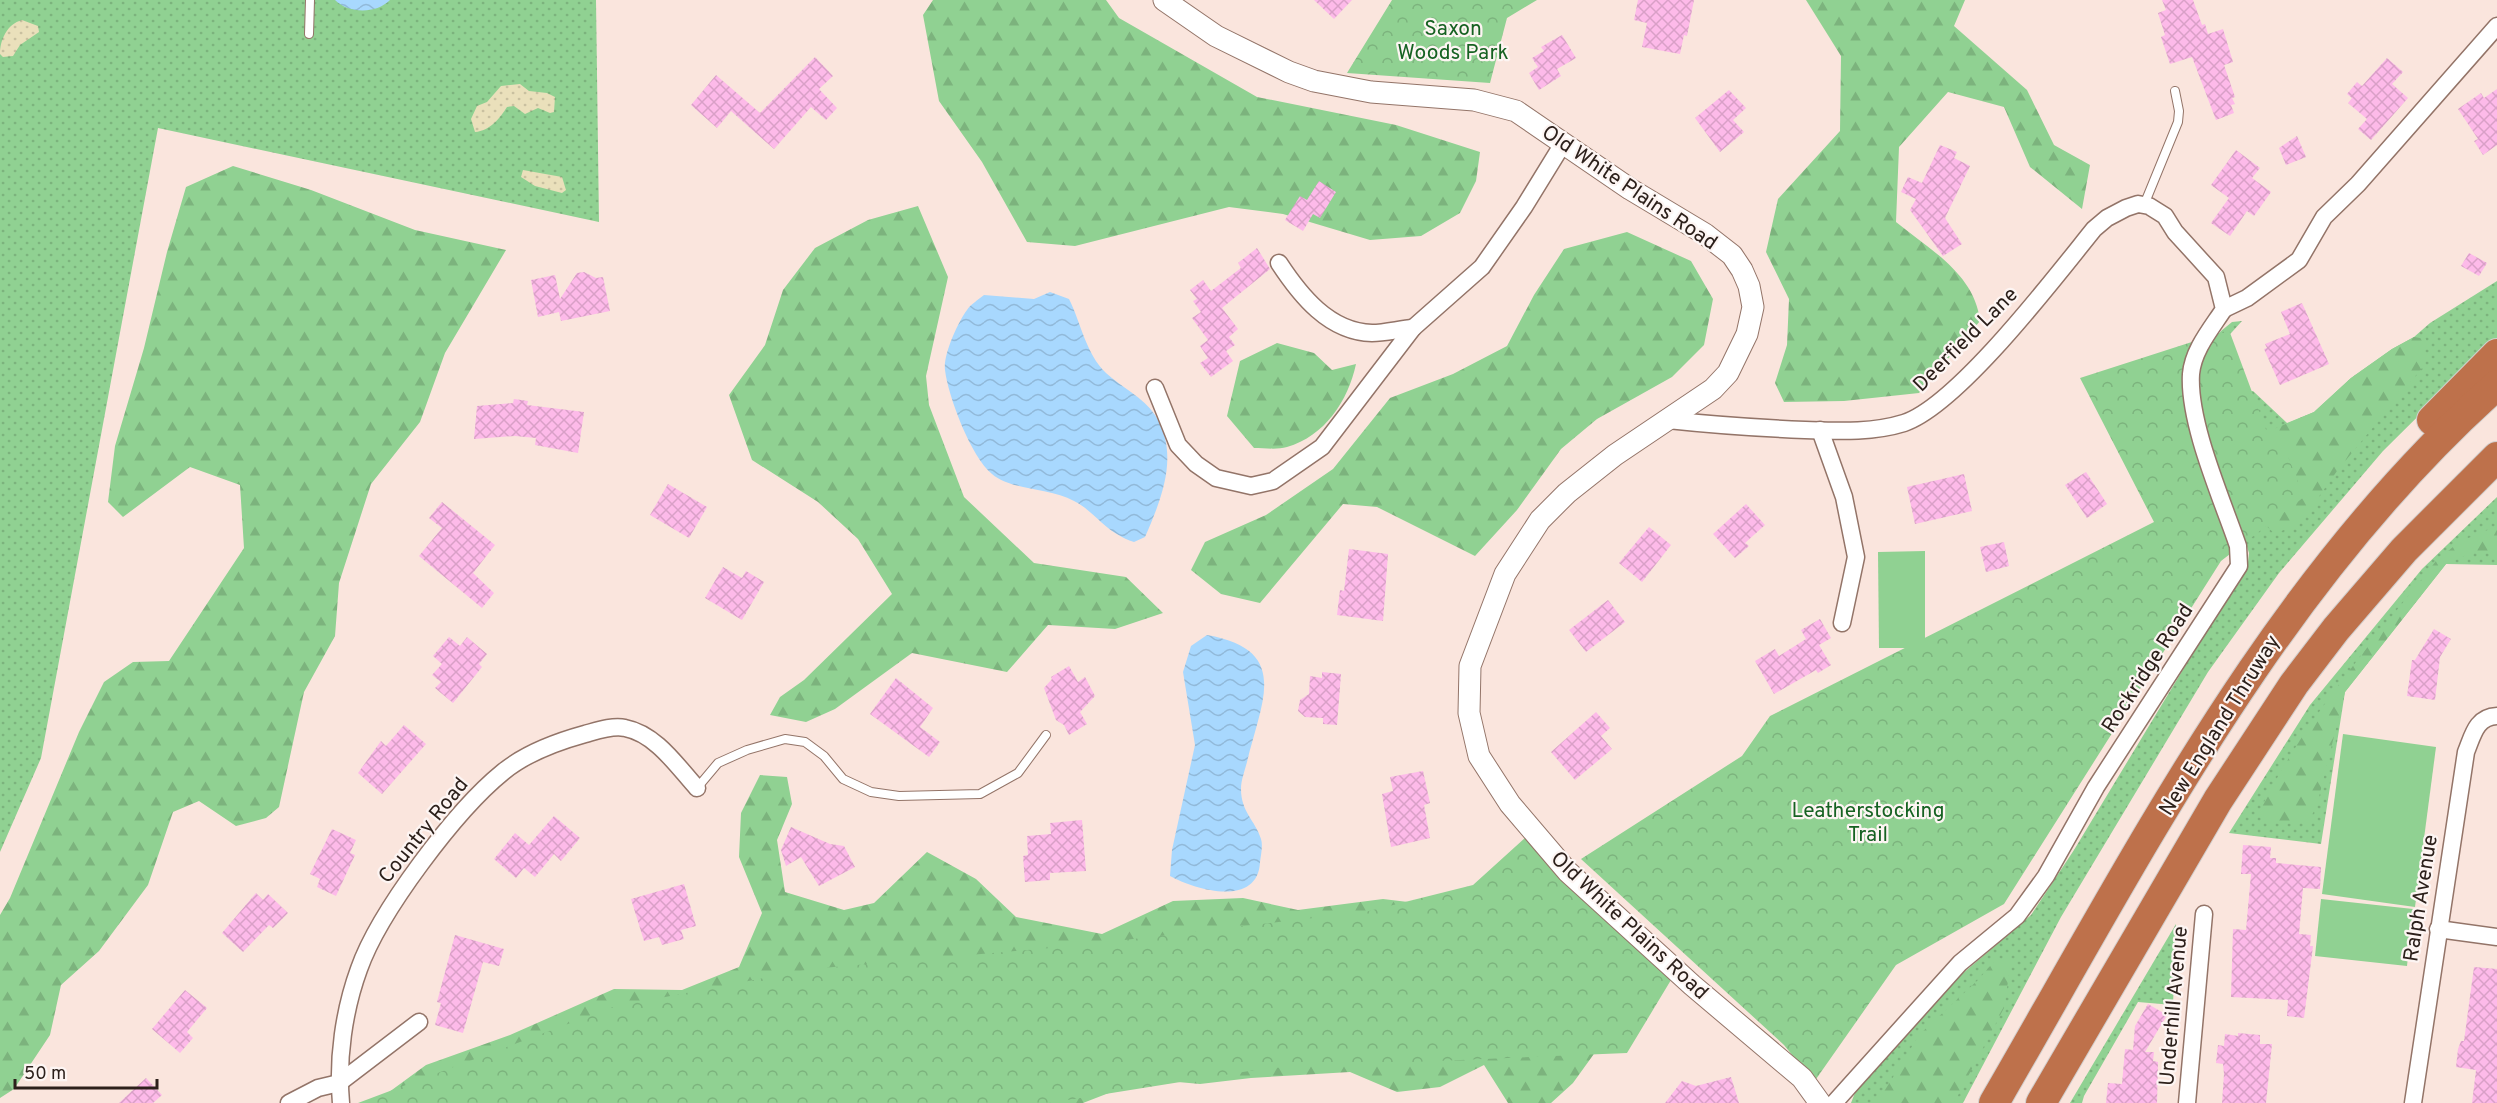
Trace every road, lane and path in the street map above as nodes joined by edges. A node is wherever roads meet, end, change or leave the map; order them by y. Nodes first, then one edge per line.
1 (310, 0) edge
2 (1164, 0) edge
3 (2497, 26) edge
4 (309, 34) dead end
5 (2175, 91) dead end
6 (1564, 142) junction
7 (2146, 205) junction
8 (1279, 263) dead end
9 (2224, 309) junction
10 (1413, 328) junction
11 (2497, 354) edge
12 (2497, 385) edge
13 (1155, 388) dead end
14 (1668, 420) junction
15 (1820, 430) junction
16 (2497, 457) edge
17 (2342, 547) junction
18 (1842, 623) dead end
19 (2497, 717) edge
20 (1046, 735) dead end
21 (698, 788) joint
22 (2204, 914) dead end
23 (2438, 929) junction
24 (2497, 937) edge
25 (419, 1022) dead end
26 (339, 1083) junction
27 (289, 1103) edge
28 (341, 1103) edge
29 (1820, 1103) edge
30 (1834, 1103) edge
31 (1994, 1103) edge
32 (2041, 1103) edge
33 (2187, 1103) edge
34 (2413, 1103) edge

1 - 4 lane
2 - 6 street, Old White Plains Road
3 - 9 street
5 - 7 lane
6 - 10 street
6 - 14 street, Old White Plains Road
7 - 9 street
7 - 15 street, Deerfield Lane
8 - 10 street
9 - 30 street, Rockridge Road
10 - 13 street
11 - 17 highway
12 - 17 highway, New England Thruway
14 - 15 street, Deerfield Lane
14 - 29 street, Old White Plains Road
15 - 18 street
16 - 32 highway, New England Thruway
17 - 31 highway, New England Thruway
19 - 23 street, Ralph Avenue
20 - 21 lane
21 - 26 street, Country Road
22 - 33 street, Underhill Avenue
23 - 24 street
23 - 34 street, Ralph Avenue
25 - 26 street
26 - 27 street
26 - 28 street, Country Road

